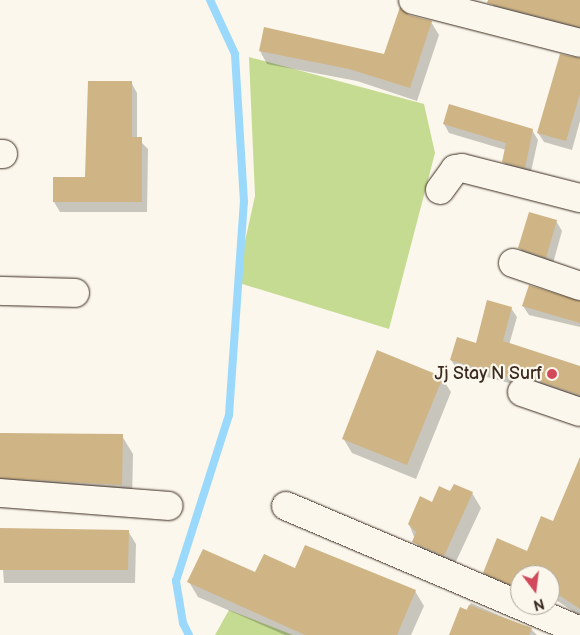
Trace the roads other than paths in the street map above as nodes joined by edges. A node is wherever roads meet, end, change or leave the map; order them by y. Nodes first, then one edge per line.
1 (413, 0) edge
2 (580, 43) edge
3 (440, 190) dead end
4 (580, 198) edge
5 (513, 263) dead end
6 (580, 286) edge
7 (0, 291) edge
8 (75, 293) dead end
9 (522, 392) dead end
10 (580, 412) edge
11 (0, 493) edge
12 (168, 506) dead end
13 (286, 506) dead end
14 (580, 631) edge

1 - 2 street
3 - 4 street
5 - 6 street
7 - 8 street
9 - 10 street
11 - 12 street
13 - 14 street

